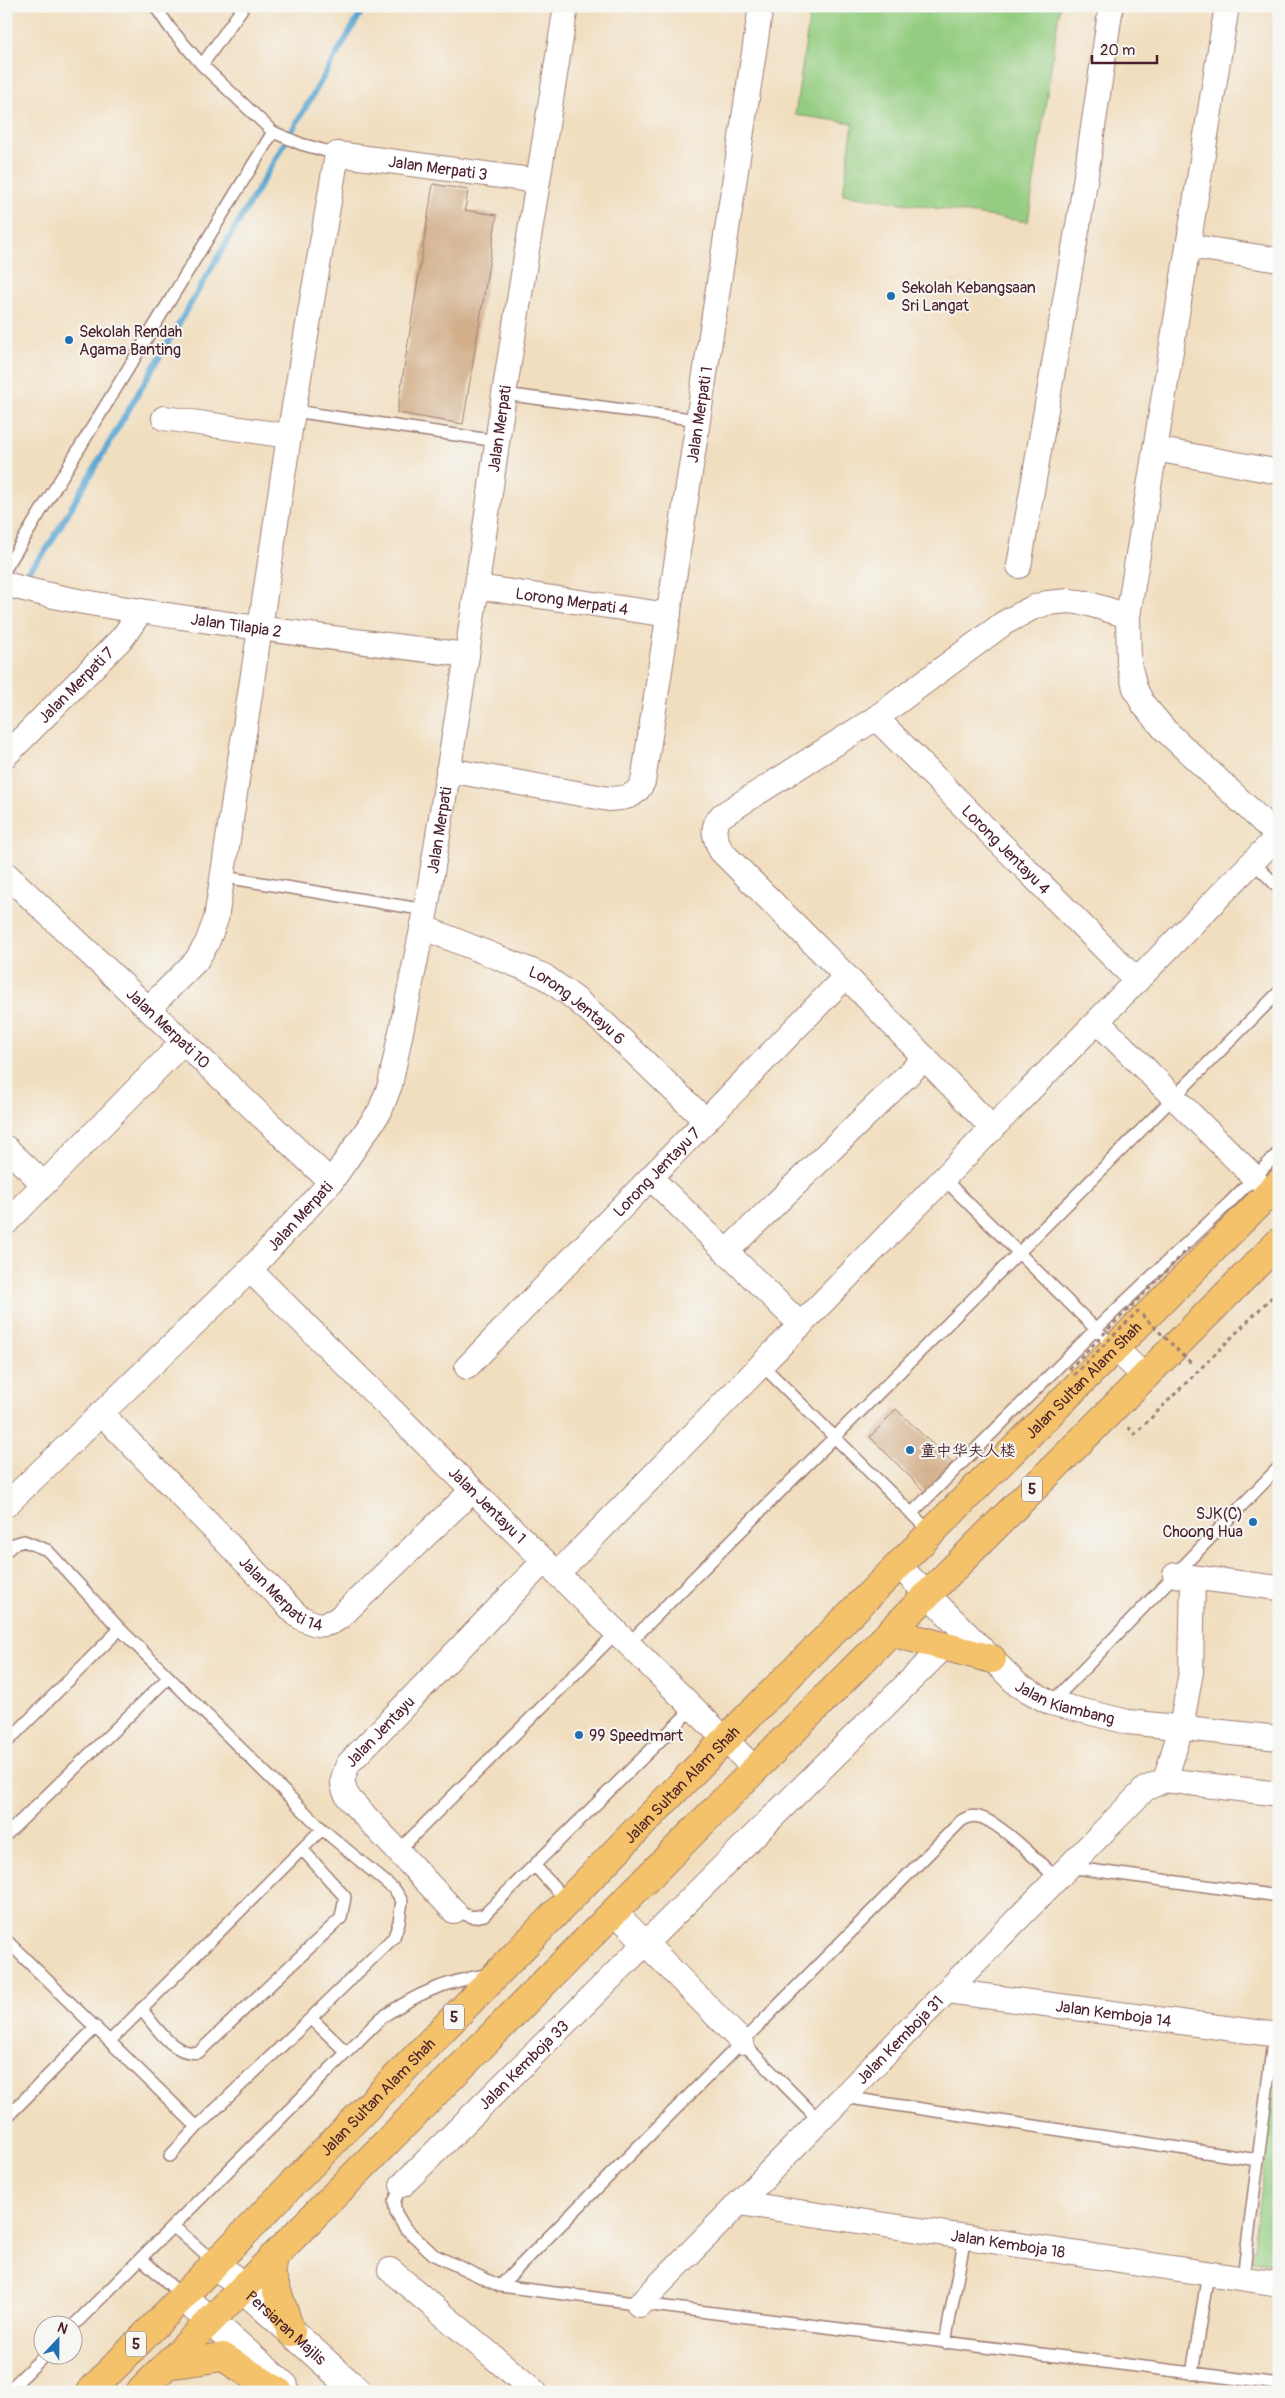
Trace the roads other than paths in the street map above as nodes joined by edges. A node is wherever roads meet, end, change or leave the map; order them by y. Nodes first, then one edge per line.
1 (155, 6) edge
2 (244, 6) edge
3 (566, 6) edge
4 (761, 6) edge
5 (1111, 6) edge
6 (1228, 6) edge
7 (202, 66) junction
8 (273, 132) junction
9 (337, 154) junction
10 (538, 181) junction
11 (1188, 246) junction
12 (1279, 260) edge
13 (504, 394) junction
14 (294, 411) junction
15 (164, 418) dead end
16 (698, 420) junction
17 (289, 436) junction
18 (497, 441) junction
19 (1155, 449) junction
20 (1279, 472) edge
21 (1019, 566) dead end
22 (6, 568) edge
23 (6, 584) edge
24 (477, 587) junction
25 (141, 611) junction
26 (669, 614) junction
27 (1128, 616) junction
28 (260, 629) junction
29 (466, 655) junction
30 (876, 718) junction
31 (6, 755) edge
32 (448, 770) junction
33 (1278, 836) edge
34 (1253, 862) junction
35 (6, 874) edge
36 (224, 877) junction
37 (1279, 888) edge
38 (424, 919) junction
39 (846, 976) junction
40 (1137, 981) junction
41 (1279, 992) edge
42 (148, 1009) junction
43 (1098, 1022) junction
44 (183, 1042) junction
45 (925, 1058) junction
46 (1174, 1097) junction
47 (706, 1121) junction
48 (993, 1129) junction
49 (6, 1148) edge
50 (1279, 1152) edge
51 (651, 1178) junction
52 (944, 1178) junction
53 (1266, 1180) edge
54 (331, 1182) junction
55 (44, 1184) junction
56 (6, 1223) edge
57 (1279, 1242) edge
58 (726, 1252) junction
59 (1019, 1252) junction
60 (250, 1270) junction
61 (801, 1326) junction
62 (1096, 1329) junction
63 (1116, 1349) junction
64 (762, 1365) junction
65 (468, 1367) dead end
66 (1144, 1376) junction
67 (100, 1413) junction
68 (835, 1437) junction
69 (1279, 1467) edge
70 (472, 1490) junction
71 (6, 1505) edge
72 (912, 1514) junction
73 (932, 1533) junction
74 (6, 1551) edge
75 (899, 1566) junction
76 (551, 1568) junction
77 (1184, 1576) junction
78 (1279, 1588) edge
79 (927, 1595) junction
80 (120, 1629) junction
81 (890, 1632) junction
82 (622, 1638) junction
83 (945, 1646) junction
84 (992, 1659) junction
85 (169, 1677) junction
86 (1051, 1703) junction
87 (693, 1708) junction
88 (1181, 1728) junction
89 (1279, 1738) edge
90 (725, 1740) junction
91 (6, 1743) edge
92 (754, 1769) junction
93 (1165, 1780) junction
94 (1279, 1794) edge
95 (322, 1829) junction
96 (6, 1835) edge
97 (302, 1848) junction
98 (398, 1852) junction
99 (535, 1866) junction
100 (1063, 1873) junction
101 (1279, 1896) edge
102 (567, 1901) junction
103 (454, 1911) joint
104 (614, 1911) junction
105 (6, 1940) edge
106 (645, 1943) junction
107 (498, 1973) junction
108 (947, 1991) junction
109 (141, 2009) junction
110 (311, 2018) junction
111 (96, 2027) junction
112 (1276, 2034) edge
113 (110, 2041) junction
114 (742, 2042) junction
115 (346, 2052) junction
116 (843, 2097) junction
117 (6, 2118) edge
118 (820, 2121) junction
119 (197, 2127) junction
120 (170, 2156) dead end
121 (1258, 2160) junction
122 (402, 2185) joint
123 (739, 2203) junction
124 (173, 2226) junction
125 (965, 2237) junction
126 (142, 2258) junction
127 (272, 2258) junction
128 (214, 2263) junction
129 (390, 2270) dead end
130 (1208, 2273) junction
131 (1244, 2278) junction
132 (1279, 2284) edge
133 (500, 2286) junction
134 (242, 2288) junction
135 (182, 2296) junction
136 (639, 2305) junction
137 (82, 2316) edge
138 (209, 2322) junction
139 (291, 2332) junction
140 (945, 2343) junction
141 (167, 2365) junction
142 (34, 2366) edge
143 (1192, 2374) junction
144 (1279, 2384) edge
145 (7, 2392) edge
146 (90, 2392) edge
147 (140, 2392) edge
148 (279, 2392) edge
149 (291, 2392) edge
150 (358, 2392) edge
151 (535, 2392) edge

1 - 7 lane
2 - 7 lane
3 - 10 street, Jalan Merpati
4 - 16 street, Jalan Merpati 1
5 - 21 street
6 - 11 street
7 - 8 lane
8 - 9 lane
8 - 22 lane
9 - 10 street, Jalan Merpati 3
9 - 14 street
10 - 13 street, Jalan Merpati
11 - 12 street
11 - 19 street
13 - 16 lane
13 - 18 street, Jalan Merpati
14 - 17 street
14 - 18 lane
15 - 17 street
16 - 26 street, Jalan Merpati 1
17 - 28 street
18 - 24 street, Jalan Merpati
19 - 20 street
19 - 27 street
23 - 25 street, Jalan Tilapia 2
24 - 26 street, Lorong Merpati 4
24 - 29 street, Jalan Merpati
25 - 28 street, Jalan Tilapia 2
25 - 31 street, Jalan Merpati 7
26 - 32 street, Jalan Merpati 1
27 - 30 street
27 - 33 street
28 - 29 street, Jalan Tilapia 2
28 - 36 street
29 - 32 street, Jalan Merpati
30 - 39 street
30 - 40 street, Lorong Jentayu 4
32 - 38 street, Jalan Merpati
33 - 34 street, Jalan Jentayu
34 - 37 lane
34 - 40 street, Jalan Jentayu
35 - 42 street, Jalan Merpati 10
36 - 38 lane
36 - 42 street
38 - 47 street, Lorong Jentayu 6
38 - 54 street, Jalan Merpati
39 - 45 street
39 - 47 street, Lorong Jentayu 7
40 - 43 street, Jalan Jentayu
41 - 46 lane
42 - 44 street, Jalan Merpati 10
43 - 46 street
43 - 48 street, Jalan Jentayu
44 - 54 street, Jalan Merpati 10
44 - 55 street
45 - 48 street
45 - 58 street
46 - 53 street
46 - 59 lane
47 - 51 street, Lorong Jentayu 7
48 - 52 street, Jalan Jentayu
49 - 55 street
50 - 53 lane
51 - 58 street
51 - 65 street, Lorong Jentayu 7
52 - 59 lane
52 - 61 street, Jalan Jentayu
53 - 62 lane
53 - 63 highway, Jalan Sultan Alam Shah / 5
54 - 60 street, Jalan Merpati
55 - 56 street
57 - 66 highway, 5
58 - 61 street
59 - 62 lane
59 - 68 lane
60 - 67 street, Jalan Merpati
60 - 70 street, Jalan Jentayu 1
61 - 64 street, Jalan Jentayu
62 - 63 lane
62 - 72 lane
63 - 66 street
63 - 73 highway, Jalan Sultan Alam Shah / 5
64 - 68 lane
64 - 76 street, Jalan Jentayu
66 - 79 highway, 5
67 - 70 street, Jalan Merpati 14
67 - 71 street, Jalan Merpati
68 - 72 lane
68 - 82 lane
69 - 77 lane
70 - 76 street, Jalan Jentayu 1
72 - 73 lane
73 - 75 highway, Jalan Sultan Alam Shah / 5
74 - 80 lane
75 - 79 street, Jalan Kiambang
75 - 90 highway, Jalan Sultan Alam Shah / 5
76 - 82 street, Jalan Jentayu 1
76 - 98 street, Jalan Jentayu
77 - 78 street
77 - 86 lane
77 - 88 street
79 - 81 highway, 5
79 - 84 street, Jalan Kiambang
80 - 85 lane
80 - 91 lane
81 - 83 highway
81 - 92 highway, 5
82 - 87 street, Jalan Jentayu 1
82 - 98 lane
83 - 84 highway
83 - 106 street, Jalan Kemboja 33
84 - 86 street, Jalan Kiambang
85 - 95 lane
85 - 96 lane
86 - 88 street, Jalan Kiambang
87 - 90 street, Jalan Jentayu 1
87 - 99 lane
88 - 89 street, Jalan Kiambang
88 - 93 street
90 - 92 street, Jalan Jentayu 1
90 - 102 highway, Jalan Sultan Alam Shah / 5
92 - 104 highway, 5
93 - 94 street
93 - 100 street, Jalan Kemboja 31
95 - 97 lane
95 - 110 lane
97 - 109 lane
97 - 109 lane
98 - 103 street, Jalan Jentayu
99 - 102 lane
99 - 103 lane
100 - 101 lane
100 - 108 street, Jalan Kemboja 31
100 - 114 lane
102 - 107 highway, Jalan Sultan Alam Shah / 5
104 - 106 street
104 - 127 highway, 5
105 - 111 lane
106 - 114 street
106 - 122 street, Jalan Kemboja 33
107 - 115 lane
107 - 128 highway, Jalan Sultan Alam Shah / 5
108 - 112 street, Jalan Kemboja 14
108 - 116 street, Jalan Kemboja 31
109 - 113 lane
110 - 115 lane
110 - 119 lane
111 - 113 lane
111 - 117 lane
112 - 121 lane
113 - 119 lane
114 - 118 lane
114 - 133 lane
115 - 124 lane
116 - 118 street, Jalan Kemboja 31
116 - 121 lane
118 - 123 street, Jalan Kemboja 31
119 - 120 lane
121 - 131 lane
122 - 133 lane
123 - 125 street, Jalan Kemboja 18
123 - 136 street, Jalan Kemboja 31
124 - 126 lane
124 - 128 lane
125 - 130 street, Jalan Kemboja 18
125 - 140 lane
126 - 135 lane
126 - 137 lane
127 - 134 highway, 5
127 - 139 highway
128 - 134 street, Persiaran Majlis
128 - 135 highway, Jalan Sultan Alam Shah / 5
129 - 151 street
130 - 131 street, Jalan Kemboja 18
130 - 143 lane
131 - 132 street, Jalan Kemboja 18
133 - 136 lane
134 - 138 highway, 5
134 - 139 street, Persiaran Majlis
135 - 138 street
135 - 146 highway, Jalan Sultan Alam Shah / 5
136 - 140 lane
138 - 141 highway, 5
138 - 149 street
139 - 150 street, Persiaran Majlis
140 - 143 lane
141 - 147 highway, 5
141 - 148 highway
142 - 145 lane
143 - 144 lane

